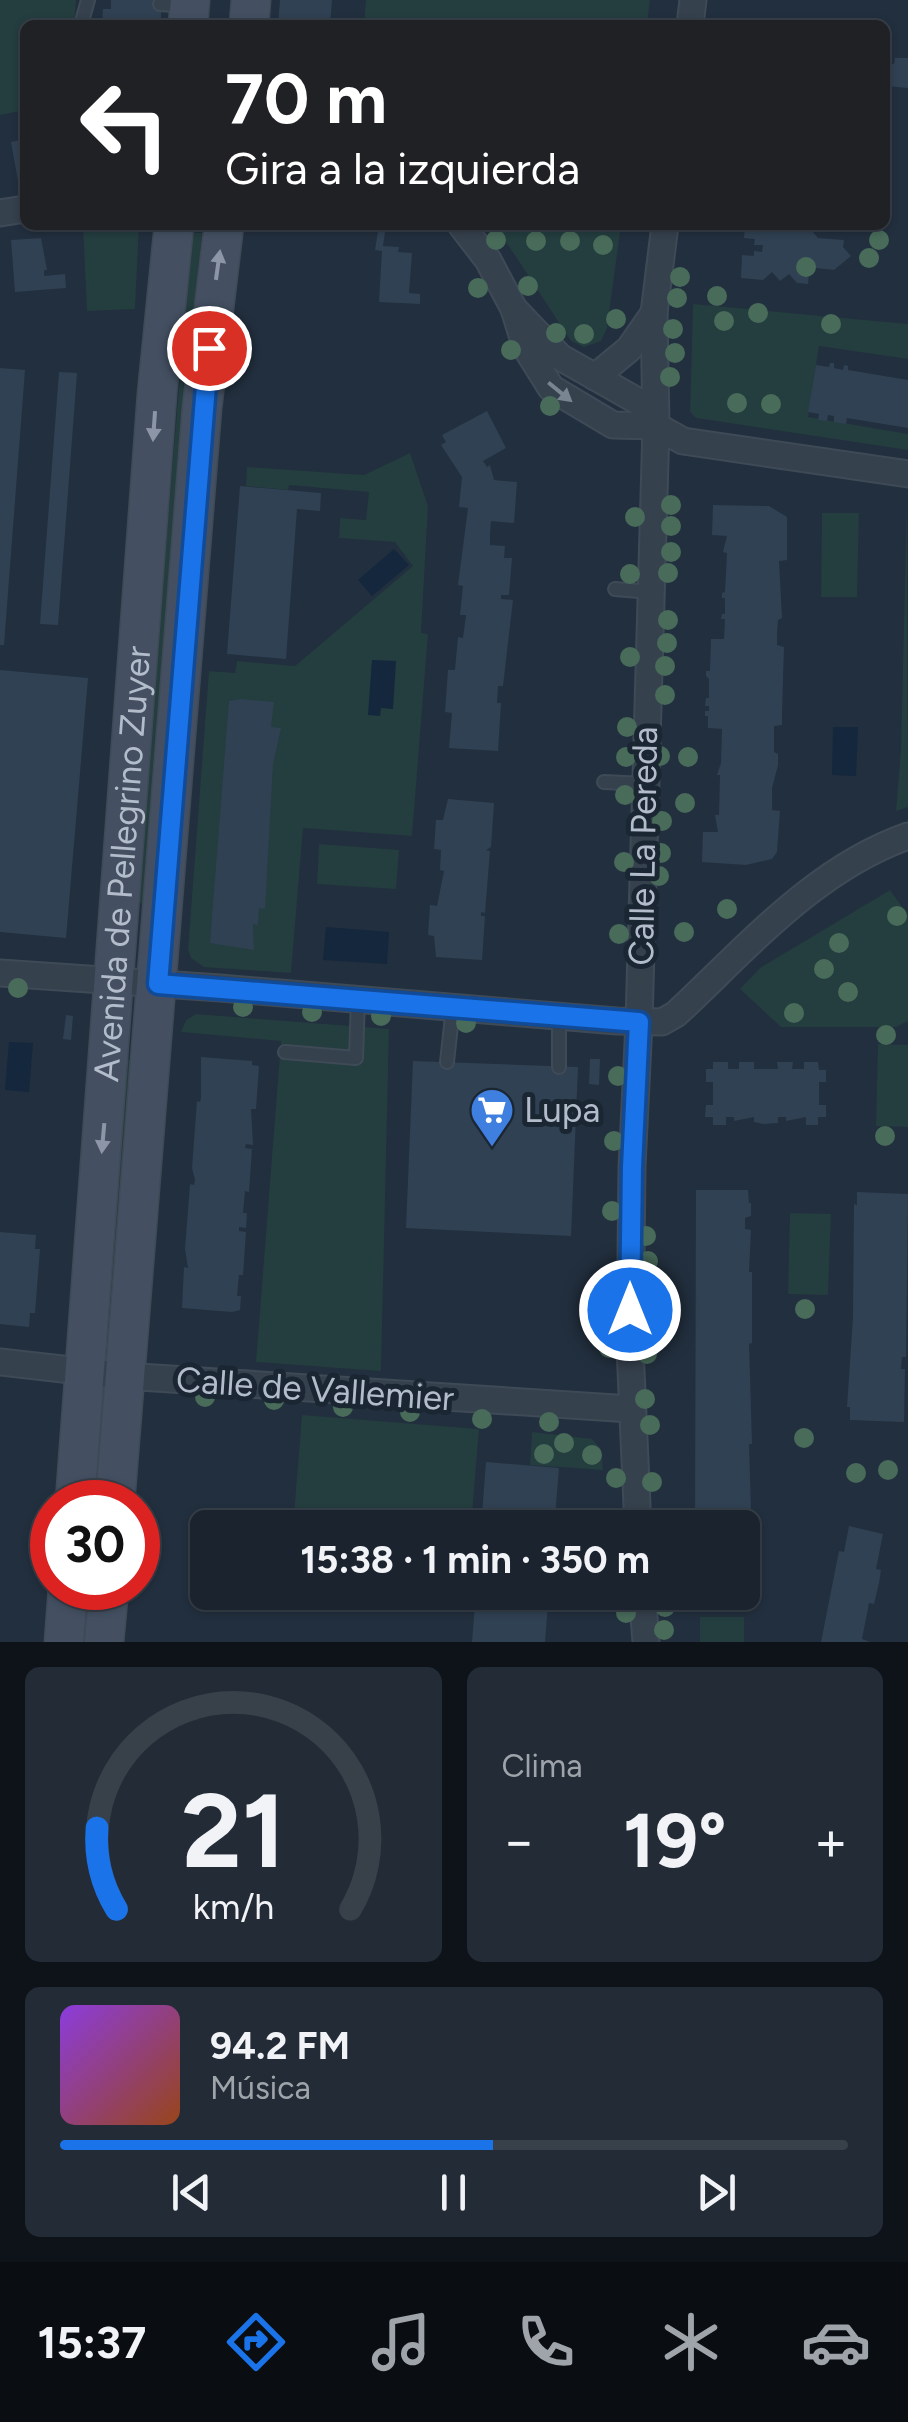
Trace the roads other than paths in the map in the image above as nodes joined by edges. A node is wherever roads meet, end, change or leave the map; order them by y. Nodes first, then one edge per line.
1 (173, 230) edge
2 (223, 230) edge
3 (465, 230) edge
4 (664, 230) edge
5 (514, 309) junction
6 (654, 312) junction
7 (595, 377) junction
8 (613, 425) junction
9 (656, 426) junction
10 (654, 468) junction
11 (908, 474) edge
12 (616, 590) dead end
13 (650, 592) junction
14 (604, 782) dead end
15 (645, 784) junction
16 (908, 836) edge
17 (0, 974) edge
18 (113, 983) junction
19 (158, 984) junction
20 (358, 999) junction
21 (454, 1007) junction
22 (559, 1016) junction
23 (639, 1022) junction
24 (285, 1052) dead end
25 (447, 1062) dead end
26 (559, 1067) dead end
27 (0, 1362) edge
28 (85, 1370) junction
29 (124, 1376) junction
30 (632, 1409) junction
31 (77, 1480) edge
32 (117, 1480) edge
33 (637, 1510) edge
34 (66, 1610) edge
35 (107, 1610) edge
36 (643, 1610) edge
37 (64, 1642) edge
38 (104, 1642) edge
39 (646, 1642) edge

1 -> 18 main road, Avenida de Pellegrino Zuyer
19 -> 2 main road, Avenida de Pellegrino Zuyer
3 - 5 street
4 - 6 street, Calle La Pereda
5 - 7 street
5 -> 8 street
6 - 7 street
6 - 9 street, Calle La Pereda
7 - 9 street
8 - 9 street
8 - 10 street
9 - 10 street, Calle La Pereda
9 - 11 street
10 - 13 street, Calle La Pereda
12 - 13 lane
13 - 15 street, Calle La Pereda
14 - 15 lane
15 - 23 street, Calle La Pereda
16 - 23 street
17 - 18 street
18 - 19 street
18 -> 28 main road, Avenida de Pellegrino Zuyer
19 - 20 street
19 - 29 main road, Avenida de Pellegrino Zuyer
20 - 21 street
20 - 24 lane
21 - 22 street
21 - 25 lane
22 - 23 street
22 - 26 lane
23 - 30 street, Calle La Pereda
27 - 28 street, Calle de Vallemier
28 - 29 street, Calle de Vallemier
28 - 31 main road, Avenida de Pellegrino Zuyer
29 - 30 street, Calle de Vallemier
29 - 32 main road, Avenida de Pellegrino Zuyer
30 - 33 street, Calle La Pereda
34 - 37 main road
35 - 38 main road
36 - 39 street

